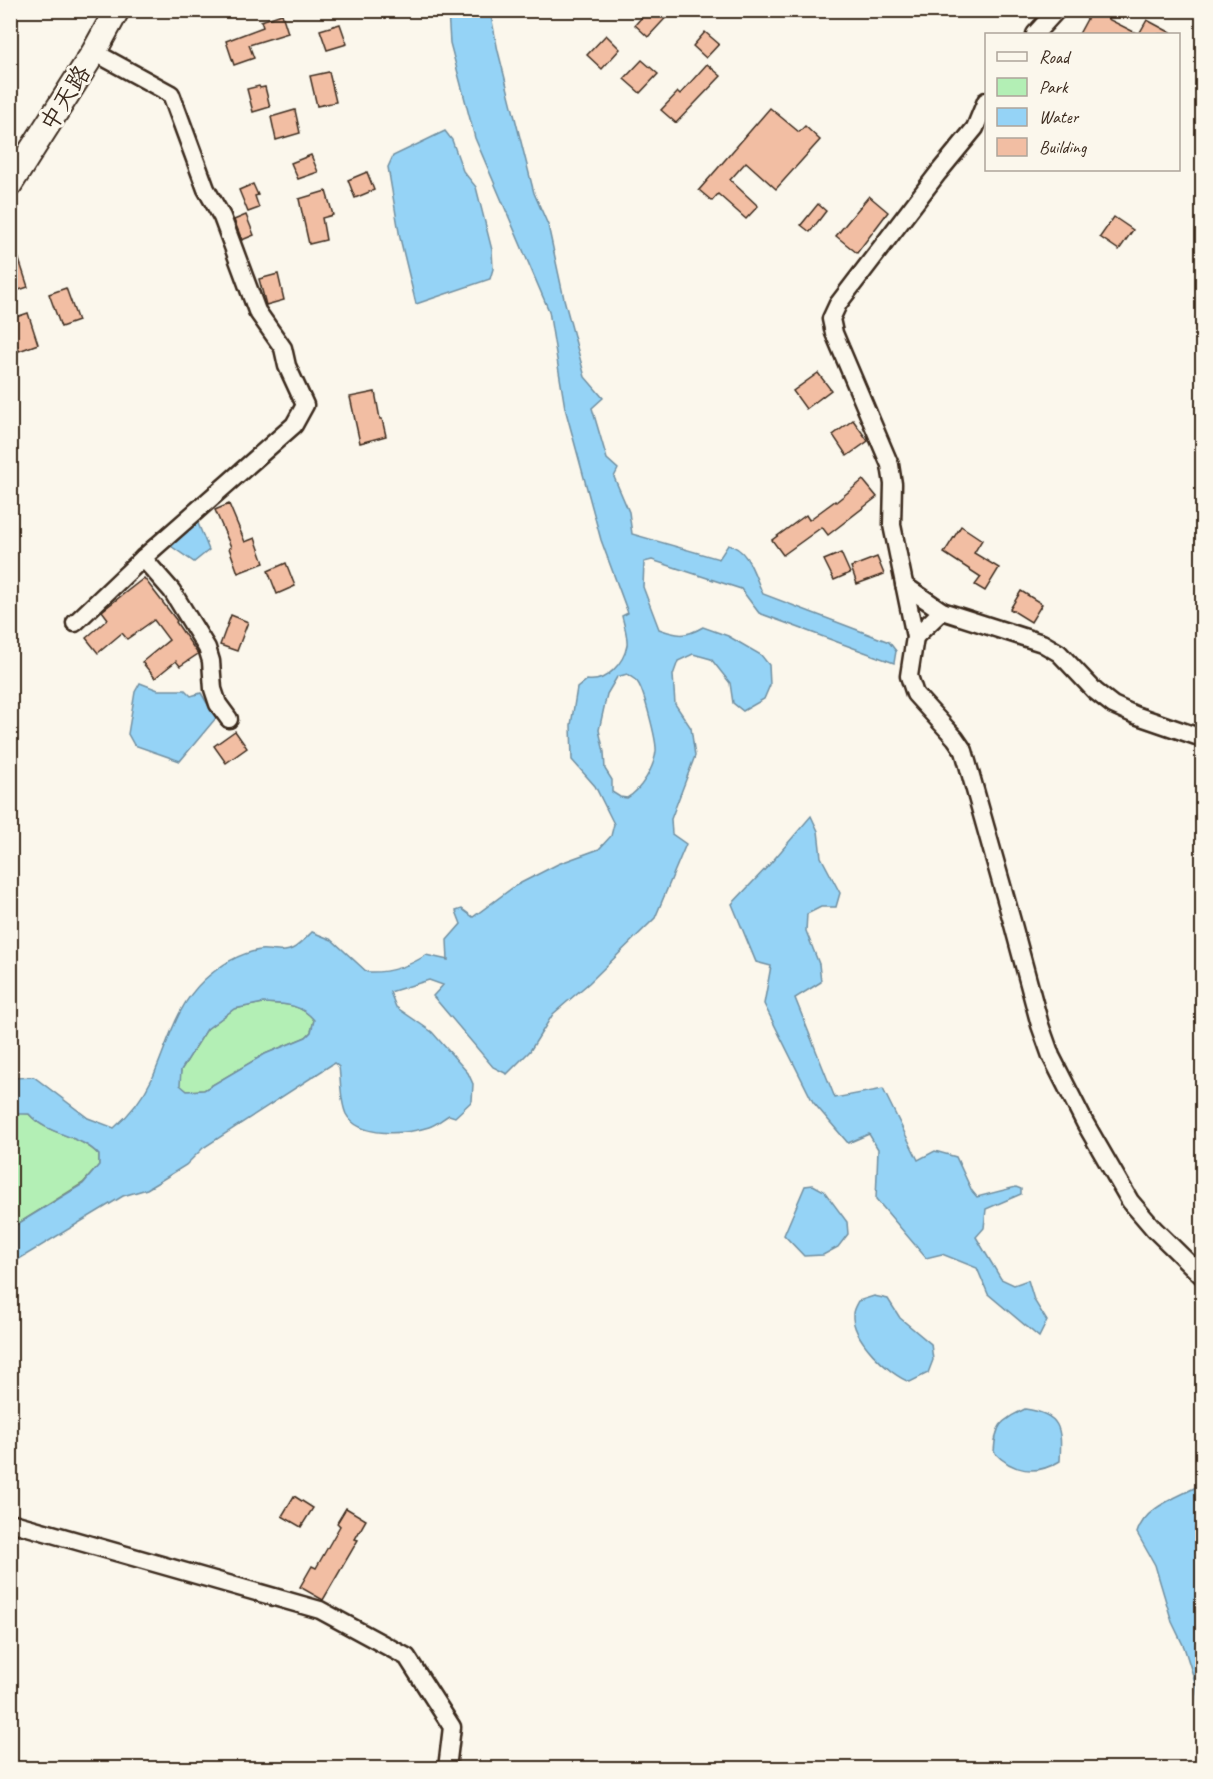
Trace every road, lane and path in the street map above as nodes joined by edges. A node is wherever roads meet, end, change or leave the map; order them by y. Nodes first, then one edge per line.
1 (117, 10) edge
2 (1057, 10) edge
3 (1036, 33) edge
4 (94, 52) junction
5 (985, 106) edge
6 (10, 184) edge
7 (143, 558) junction
8 (904, 585) junction
9 (942, 611) junction
10 (75, 623) dead end
11 (915, 637) junction
12 (229, 719) dead end
13 (1203, 738) edge
14 (1203, 1276) edge
15 (10, 1522) edge
16 (447, 1768) edge

1 - 4 main road, 中天路
2 - 3 street
4 - 6 main road, 中天路
4 - 7 street
5 - 8 street
7 - 10 street
7 - 12 street
8 - 9 street
8 - 11 street
9 - 11 street
9 - 13 street
11 - 14 street
15 - 16 street

